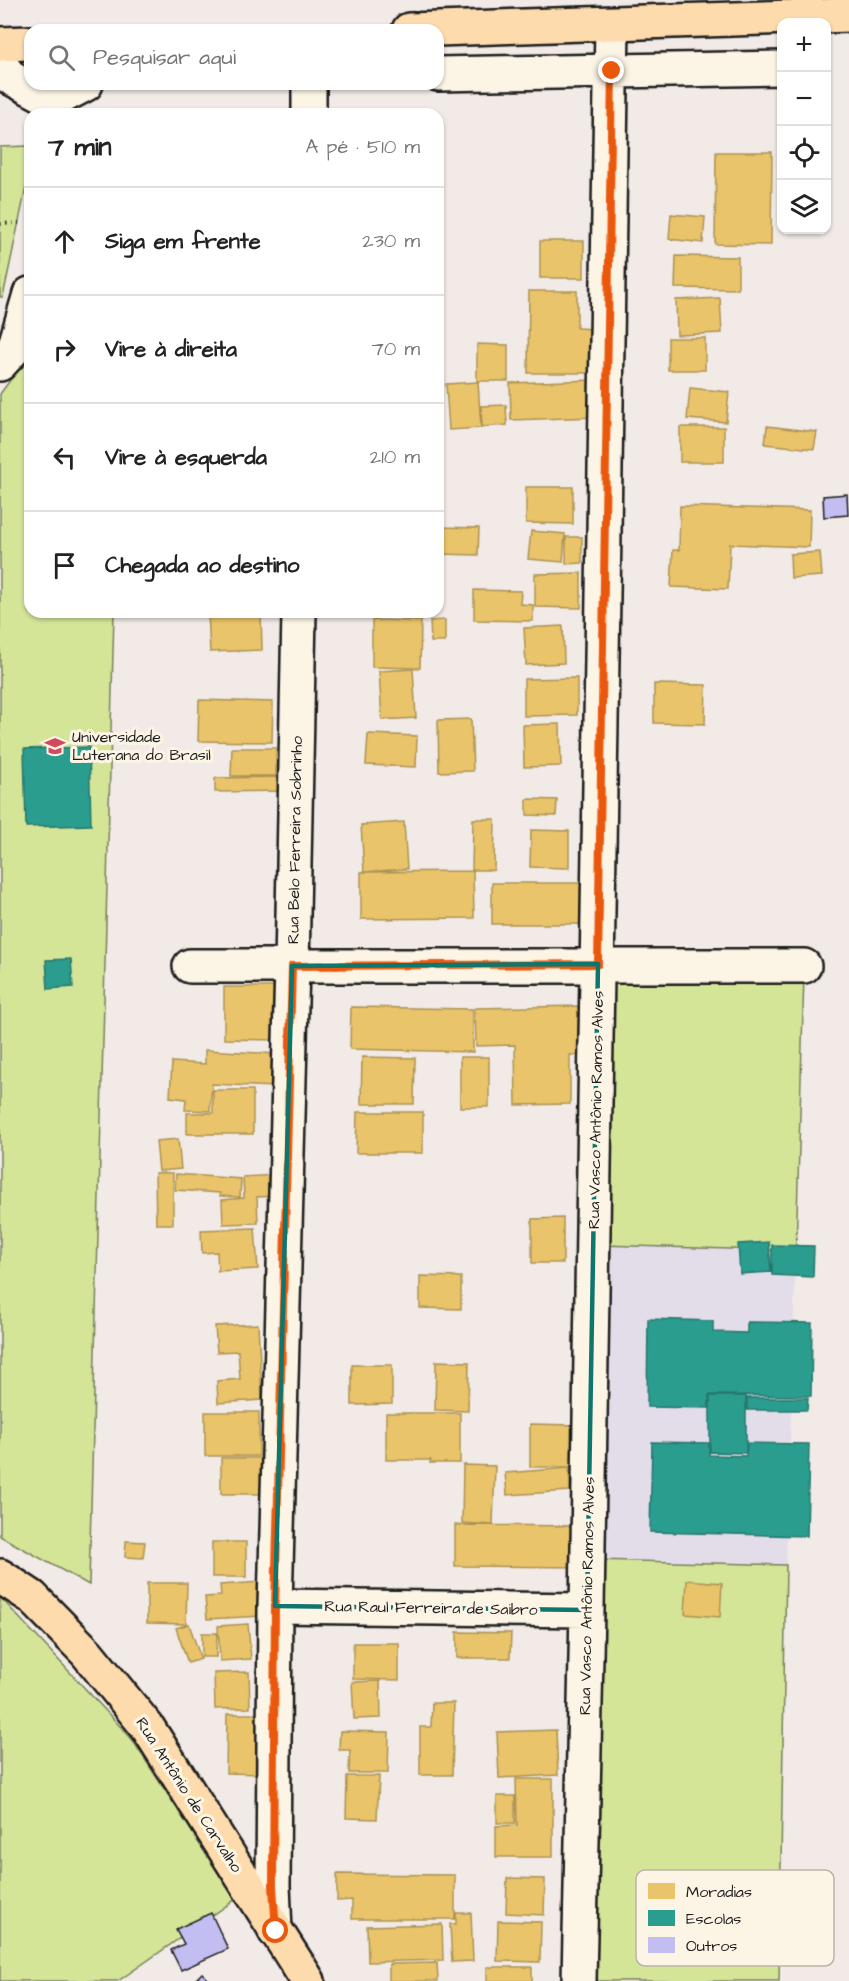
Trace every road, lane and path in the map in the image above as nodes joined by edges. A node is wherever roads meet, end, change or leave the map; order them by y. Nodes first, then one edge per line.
1 (849, 15) edge
2 (612, 24) junction
3 (444, 29) edge
4 (24, 43) edge
5 (0, 44) edge
6 (0, 64) edge
7 (777, 68) edge
8 (612, 71) junction
9 (444, 74) edge
10 (24, 87) edge
11 (29, 90) edge
12 (78, 90) edge
13 (309, 90) edge
14 (54, 107) edge
15 (309, 108) edge
16 (0, 224) edge
17 (19, 224) dead end
18 (19, 308) edge
19 (0, 364) edge
20 (299, 618) edge
21 (598, 964) junction
22 (190, 966) dead end
23 (292, 966) junction
24 (804, 966) dead end
25 (0, 1576) edge
26 (275, 1606) junction
27 (588, 1610) junction
28 (276, 1931) junction
29 (308, 1981) edge
30 (579, 1981) edge

1 - 2 main road
2 - 3 main road
2 - 8 street, Rua Vasco Antônio Ramos Alves
4 - 5 main road
6 - 10 street
7 - 8 street
8 - 9 street
8 - 21 street, Rua Vasco Antônio Ramos Alves
11 - 14 street
12 - 14 street
13 - 15 street
16 - 17 path
18 - 19 street
20 - 23 street, Rua Belo Ferreira Sobrinho
21 - 23 street
21 - 24 street
21 - 27 street, Rua Vasco Antônio Ramos Alves
22 - 23 street
23 - 26 street, Rua Belo Ferreira Sobrinho
25 - 28 main road, Rua Antônio de Carvalho
26 - 27 street, Rua Raul Ferreira de Saibro
26 - 28 street, Rua Belo Ferreira Sobrinho
27 - 30 street, Rua Vasco Antônio Ramos Alves
28 - 29 main road, Rua Antônio de Carvalho

